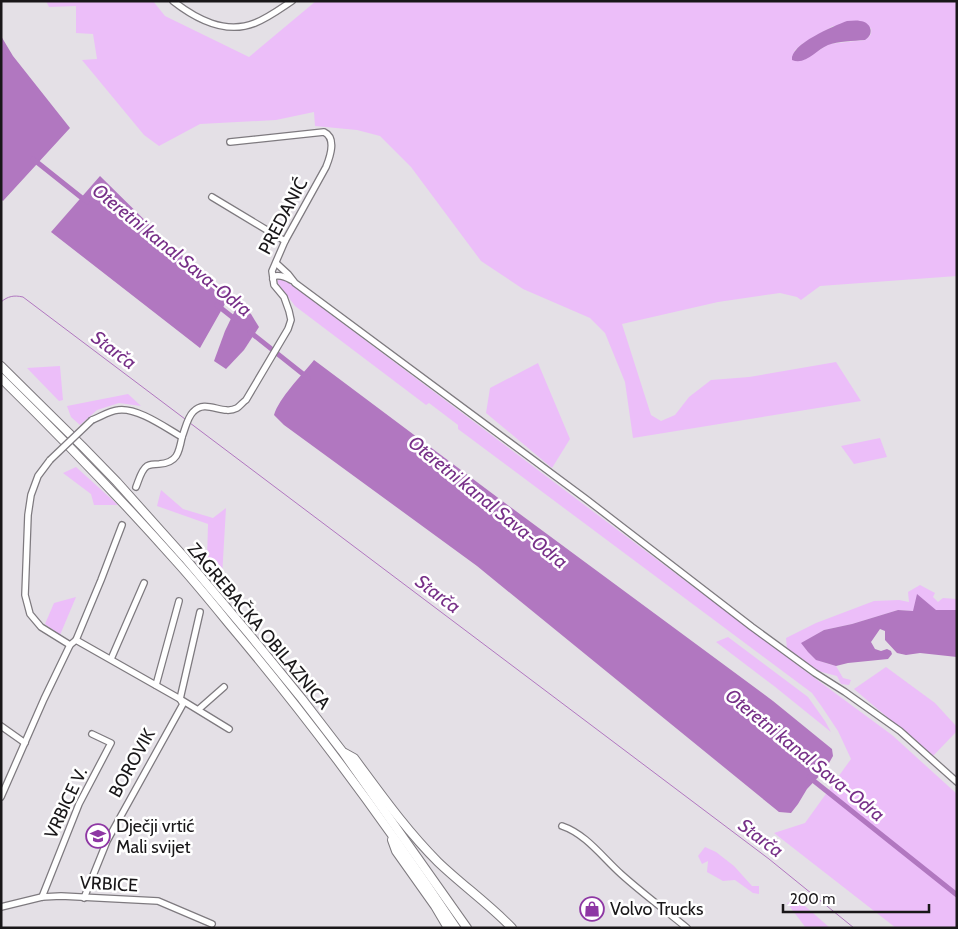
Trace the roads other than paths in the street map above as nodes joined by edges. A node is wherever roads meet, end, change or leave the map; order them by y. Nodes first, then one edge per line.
1 (173, 1) edge
2 (292, 1) edge
3 (230, 142) dead end
4 (212, 197) dead end
5 (285, 241) junction
6 (276, 263) junction
7 (273, 279) junction
8 (295, 283) junction
9 (1, 366) edge
10 (1, 378) edge
11 (182, 437) junction
12 (136, 487) dead end
13 (122, 525) dead end
14 (144, 583) dead end
15 (179, 601) dead end
16 (200, 612) dead end
17 (76, 640) junction
18 (70, 645) junction
19 (111, 659) junction
20 (156, 685) junction
21 (224, 687) dead end
22 (180, 699) junction
23 (198, 710) junction
24 (1, 726) edge
25 (229, 729) dead end
26 (92, 734) dead end
27 (25, 742) junction
28 (342, 752) junction
29 (957, 782) edge
30 (1, 797) edge
31 (562, 826) dead end
32 (387, 829) junction
33 (42, 897) junction
34 (84, 898) junction
35 (1, 907) edge
36 (212, 924) dead end
37 (448, 928) edge
38 (456, 928) edge
39 (467, 928) edge
40 (512, 928) edge
41 (687, 928) edge

1 - 2 street
3 - 5 street, PREDANIĆ
4 - 5 street
5 - 6 street, PREDANIĆ
6 - 7 street, PREDANIĆ
6 - 8 street
7 - 8 street
7 - 11 street, PREDANIĆ
8 - 29 street
9 - 28 highway, ZAGREBAČKA OBILAZNICA
10 - 32 highway, ZAGREBAČKA OBILAZNICA
11 - 12 street, PREDANIĆ
11 - 18 street, bridge
13 - 17 street
14 - 19 street
15 - 20 street
16 - 22 street
17 - 18 street
17 - 19 street
18 - 27 street
19 - 20 street
20 - 22 street
21 - 23 street
22 - 23 street
22 - 34 street, BOROVIK
23 - 25 street
24 - 27 street
26 - 33 street, VRBICE V.
27 - 30 street
28 - 39 highway, ZAGREBAČKA OBILAZNICA
28 - 40 highway
31 - 41 street
32 - 37 highway
32 - 38 highway, ZAGREBAČKA OBILAZNICA
33 - 34 street, VRBICE
33 - 35 street, VRBICE
34 - 36 street, VRBICE

